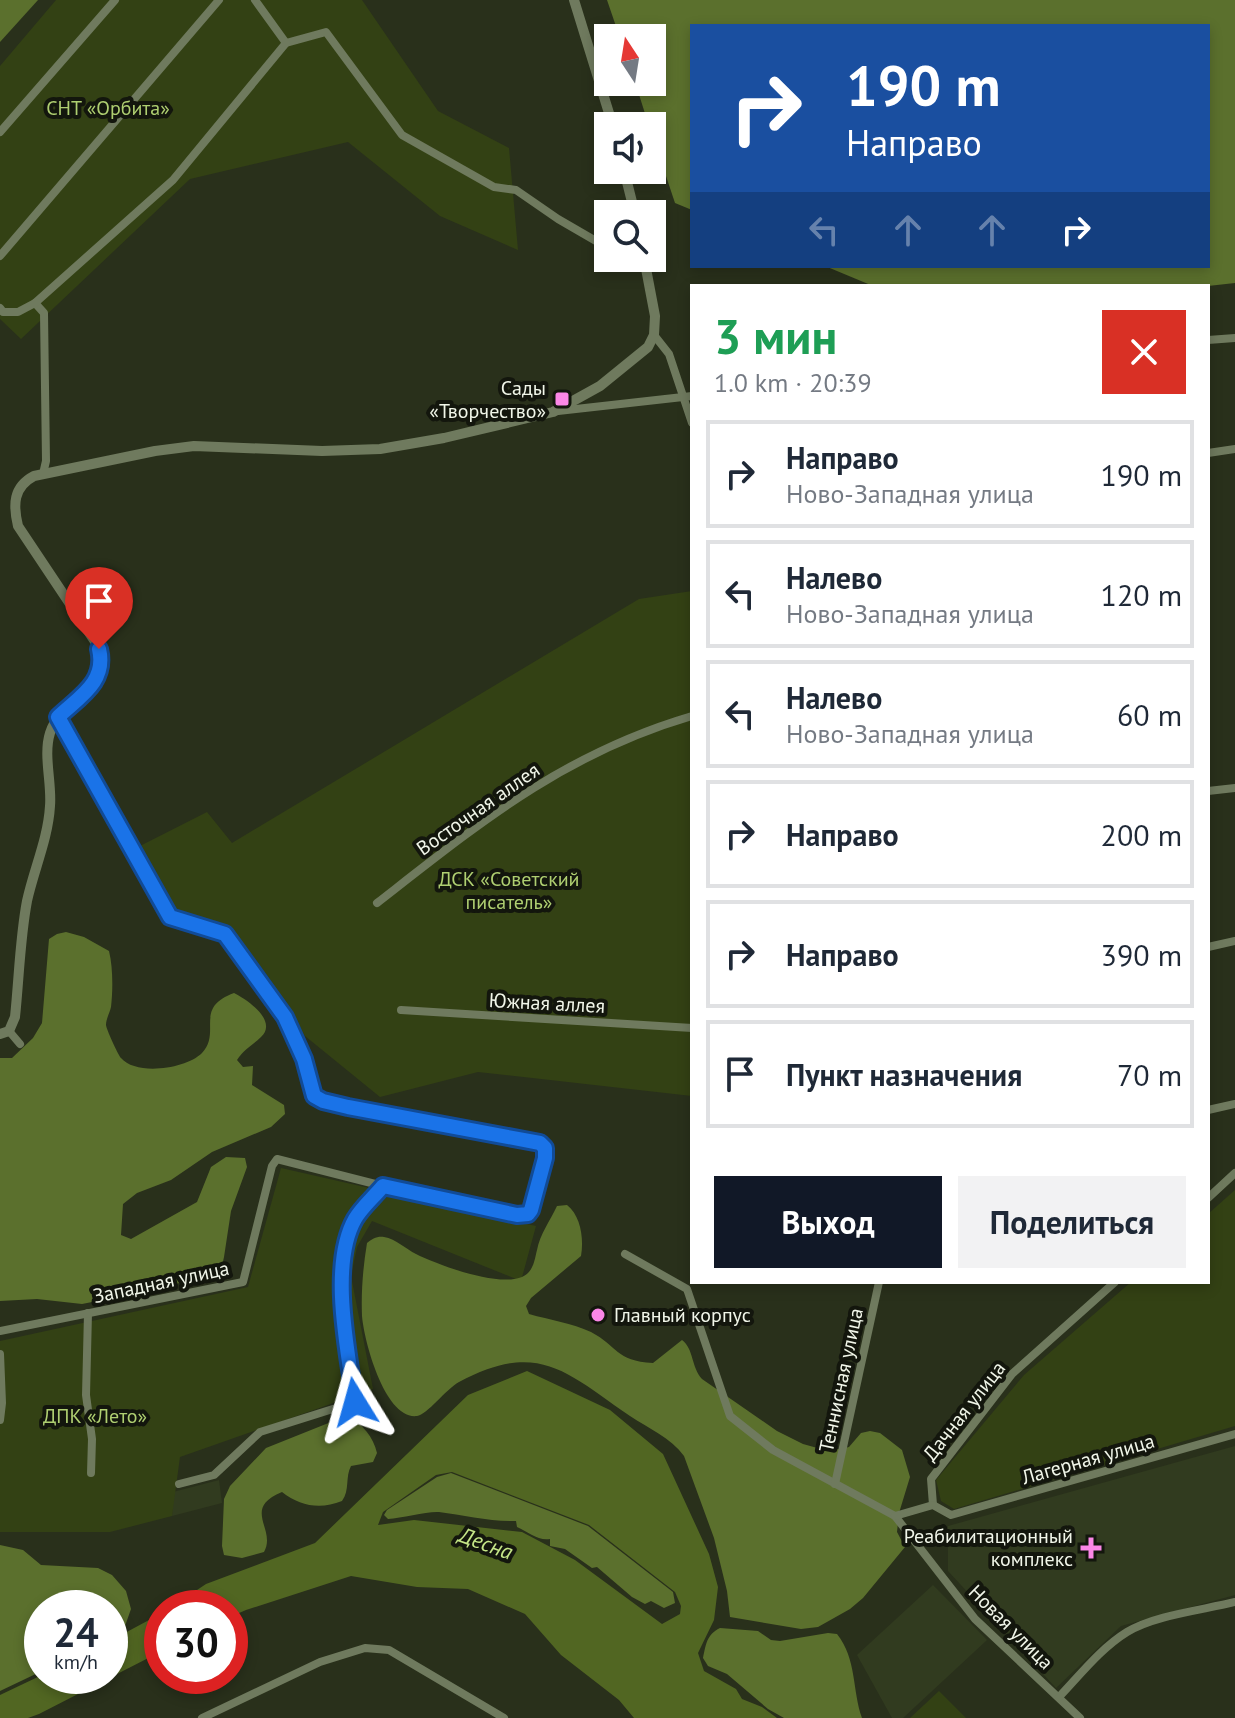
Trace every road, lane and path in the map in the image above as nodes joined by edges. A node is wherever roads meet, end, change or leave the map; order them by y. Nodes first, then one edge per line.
1 (115, 0) edge
2 (219, 0) edge
3 (255, 0) edge
4 (574, 0) edge
5 (286, 43) junction
6 (609, 112) edge
7 (0, 132) edge
8 (594, 240) edge
9 (0, 256) edge
10 (647, 272) edge
11 (35, 303) junction
12 (0, 308) edge
13 (654, 335) junction
14 (1235, 338) edge
15 (1210, 340) edge
16 (688, 396) edge
17 (553, 412) junction
18 (1235, 449) edge
19 (1210, 453) edge
20 (43, 474) junction
21 (58, 717) junction
22 (690, 717) edge
23 (1235, 788) edge
24 (1210, 791) edge
25 (377, 903) dead end
26 (1235, 941) edge
27 (1210, 947) edge
28 (401, 1010) dead end
29 (690, 1028) edge
30 (4, 1033) edge
31 (20, 1044) dead end
32 (1235, 1104) edge
33 (1210, 1110) edge
34 (1235, 1173) edge
35 (383, 1186) junction
36 (1210, 1196) edge
37 (625, 1254) dead end
38 (879, 1284) edge
39 (1113, 1284) edge
40 (88, 1313) junction
41 (0, 1331) edge
42 (0, 1354) edge
43 (0, 1420) edge
44 (1235, 1434) edge
45 (91, 1473) dead end
46 (179, 1484) dead end
47 (835, 1484) junction
48 (933, 1505) junction
49 (895, 1516) junction
50 (1235, 1602) edge
51 (1059, 1697) junction
52 (202, 1718) edge
53 (504, 1718) edge
54 (1080, 1718) edge

1 - 7 street
2 - 9 street
3 - 5 street
4 - 6 street
5 - 8 street
5 - 11 street
10 - 13 street
11 - 12 street
11 - 20 street
13 - 16 street
13 - 17 street
14 - 15 street
16 - 17 street
17 - 20 street
18 - 19 street
20 - 21 street
21 - 30 street
21 - 35 street
22 - 25 street, Восточная аллея
23 - 24 street
26 - 27 street
28 - 29 street, Южная аллея
30 - 31 street
32 - 33 street
34 - 36 street
35 - 40 street, Западная улица
35 - 46 street
37 - 47 street
38 - 47 street, Теннисная улица
39 - 48 street, Дачная улица
40 - 41 street, Западная улица
40 - 45 street
42 - 43 street
44 - 48 street, Лагерная улица
47 - 49 street
48 - 49 street
49 - 51 street, Новая улица
50 - 51 street
51 - 54 street, Новая улица
52 - 53 street

